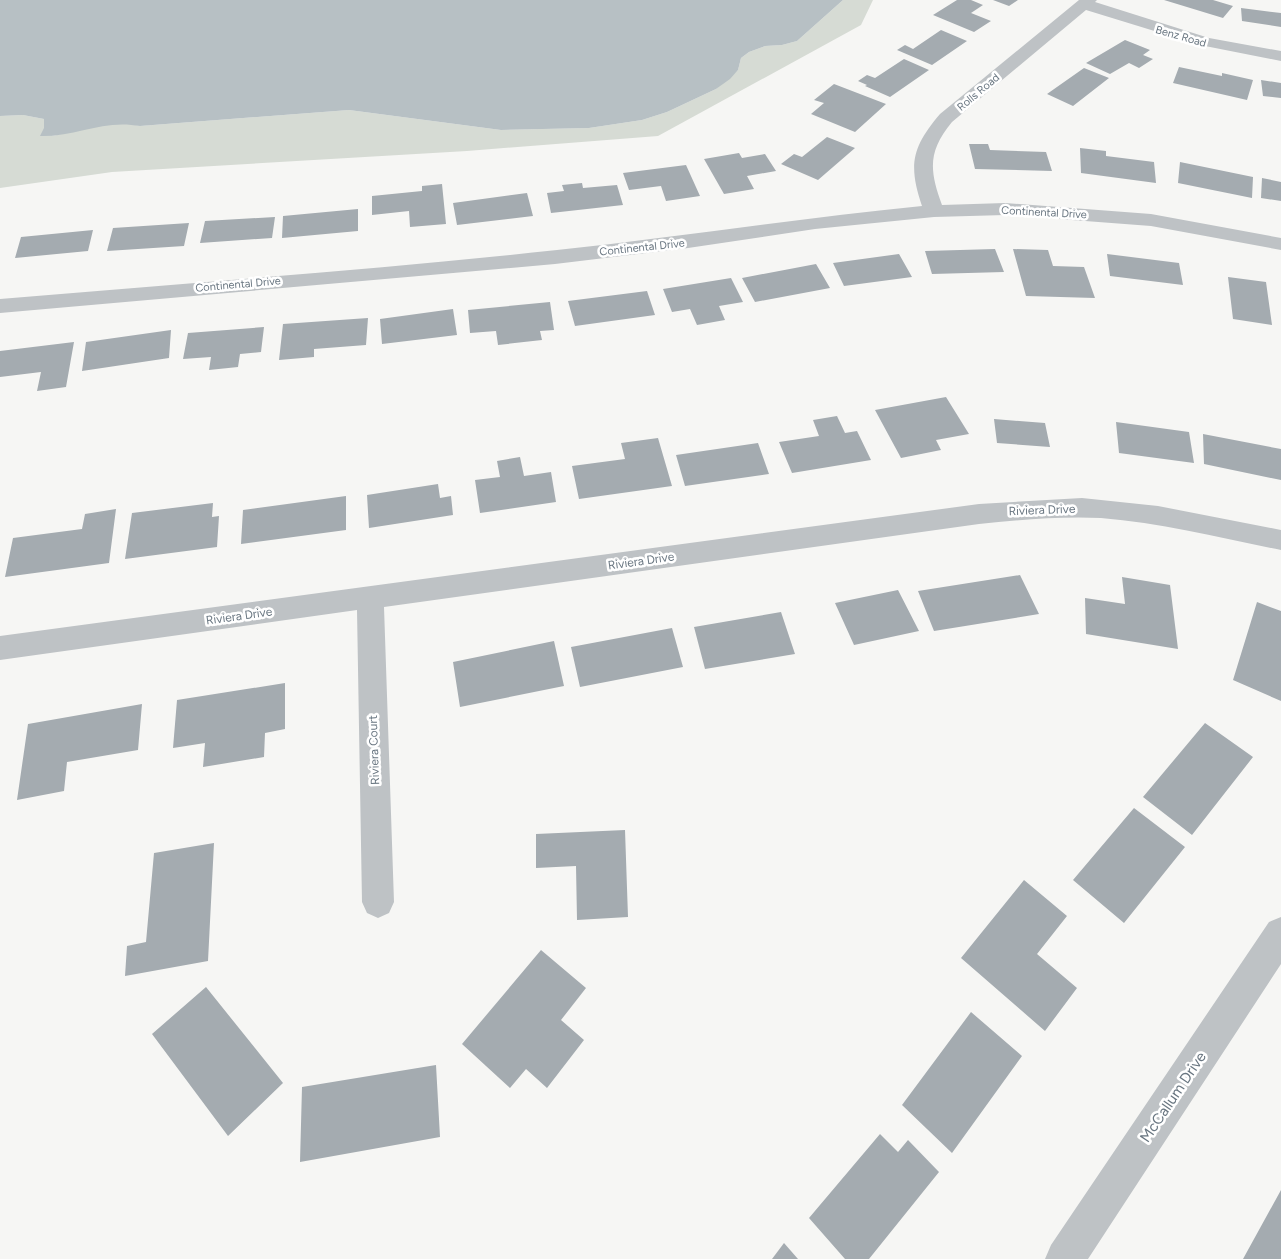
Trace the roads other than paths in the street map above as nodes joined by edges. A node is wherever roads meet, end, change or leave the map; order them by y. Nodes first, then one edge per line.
1 (1087, 2) edge
2 (1281, 56) edge
3 (934, 211) junction
4 (1281, 244) edge
5 (0, 306) edge
6 (1281, 540) edge
7 (370, 598) junction
8 (0, 648) edge
9 (378, 902) dead end
10 (1281, 934) edge
11 (1065, 1259) edge

1 - 2 street, Benz Road
1 - 3 street, Rolls Road
3 - 4 street, Continental Drive
3 - 5 street, Continental Drive
6 - 7 street, Riviera Drive
7 - 8 street, Riviera Drive
7 - 9 street, Riviera Court
10 - 11 street, McCallum Drive

